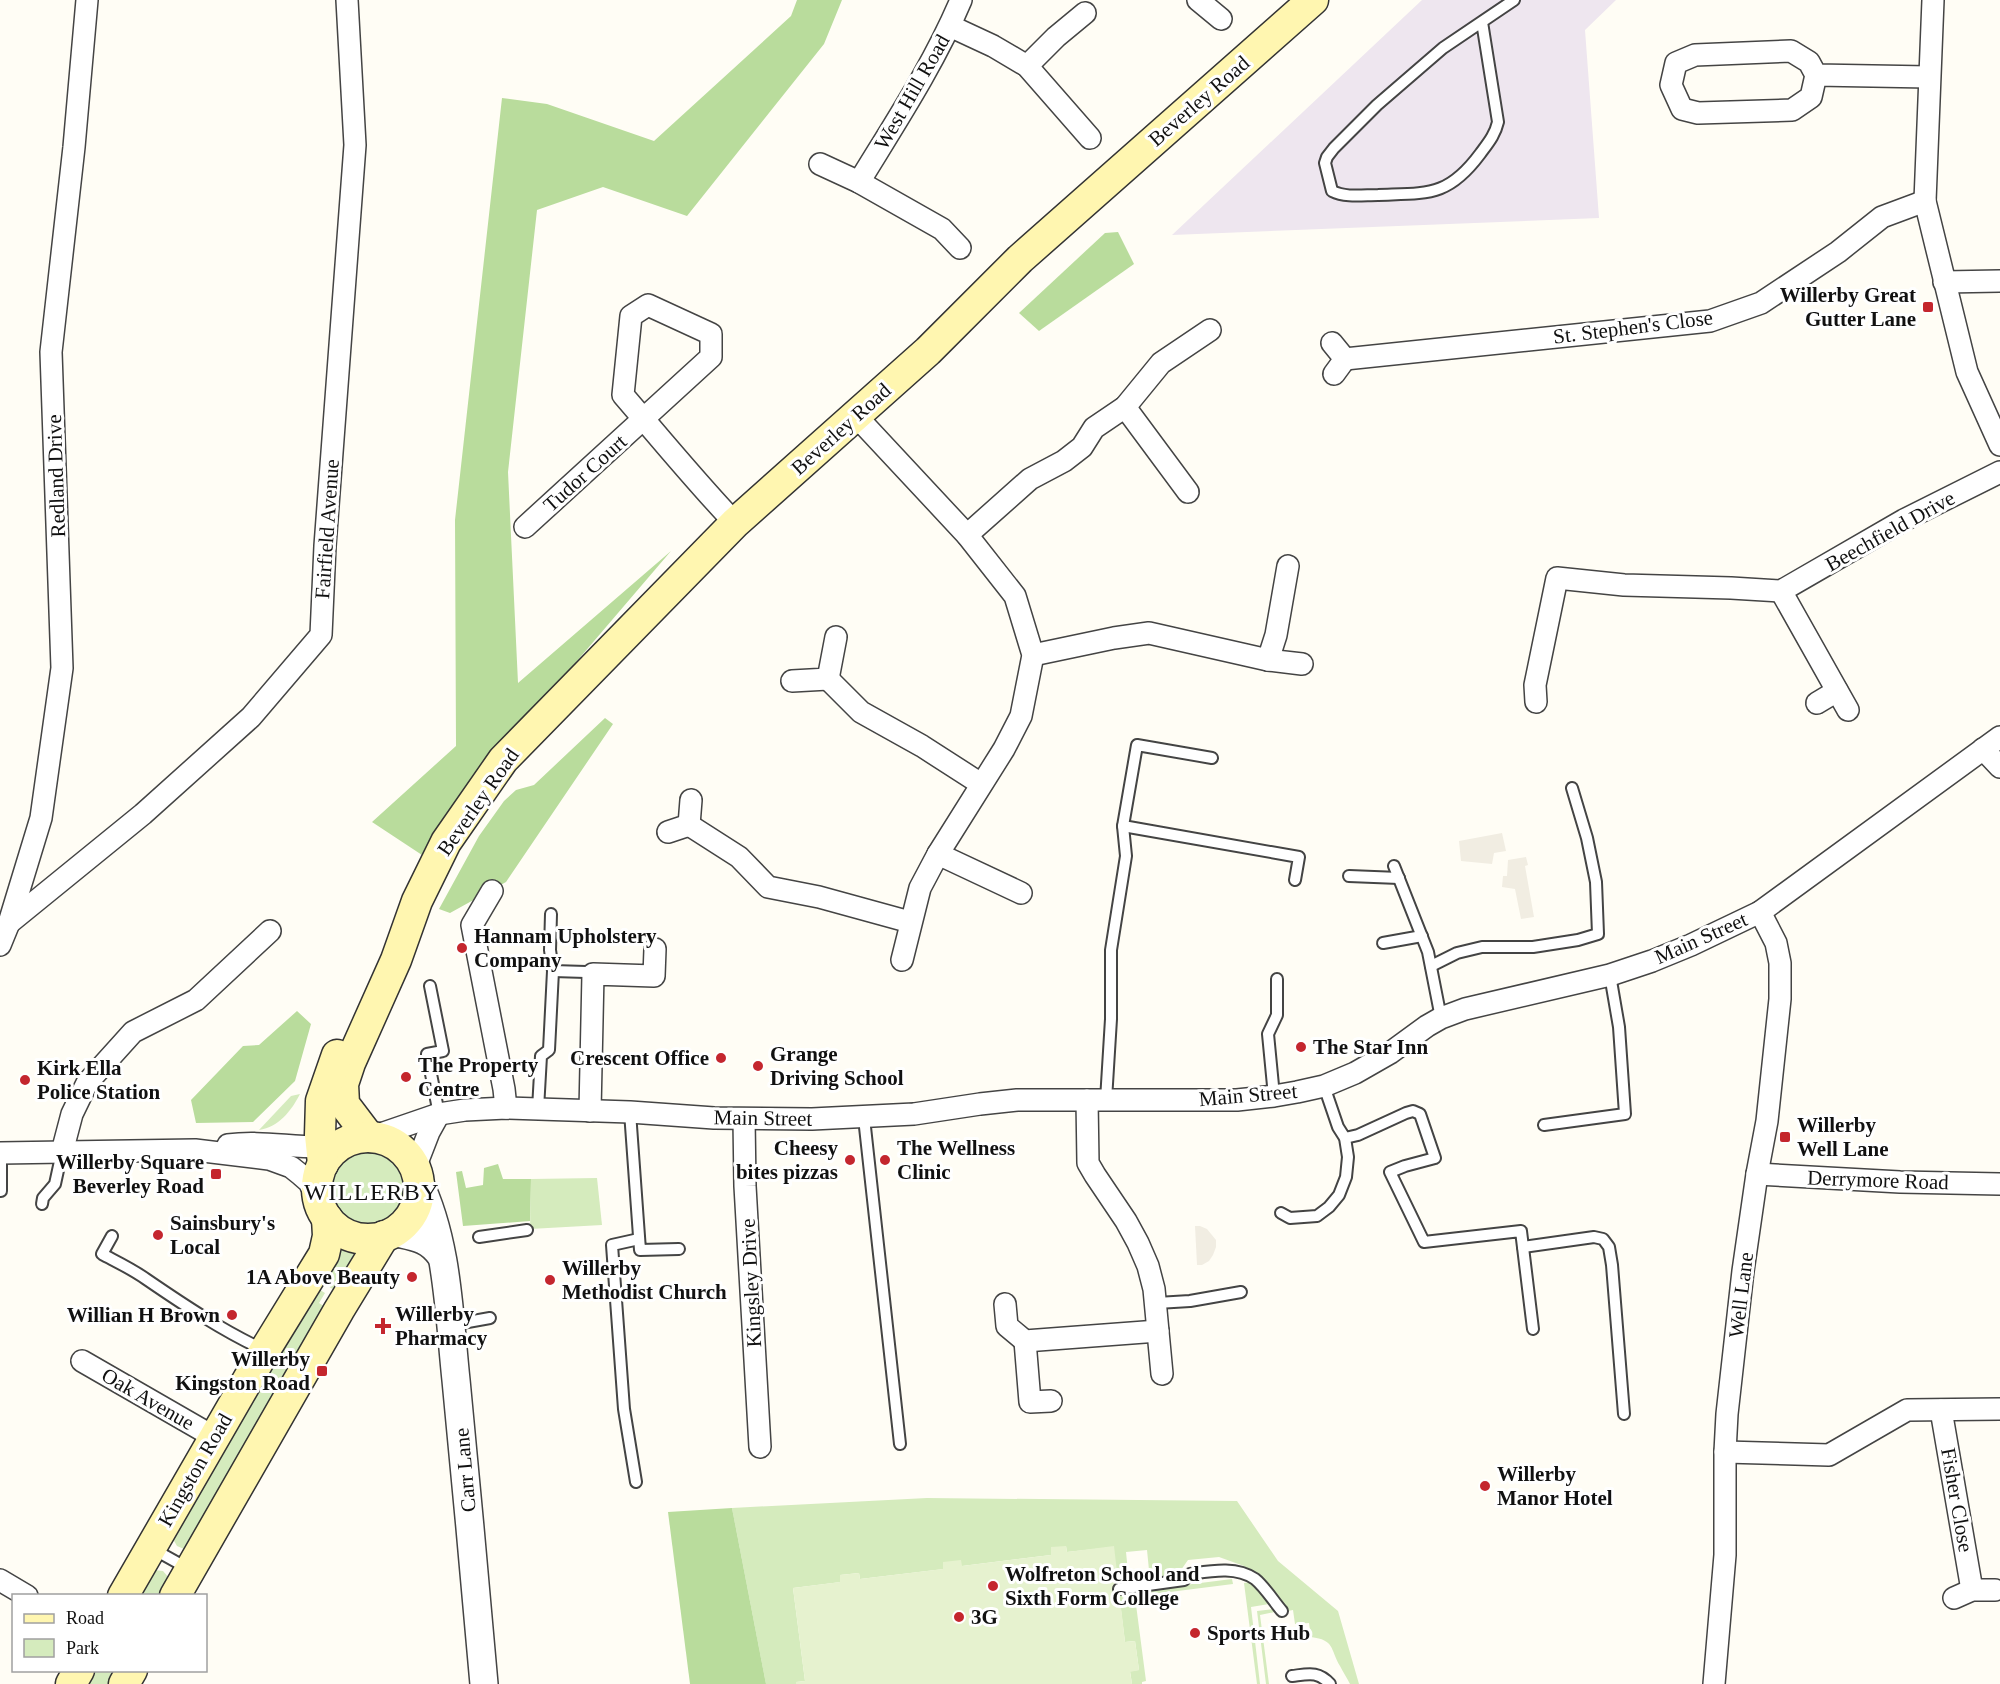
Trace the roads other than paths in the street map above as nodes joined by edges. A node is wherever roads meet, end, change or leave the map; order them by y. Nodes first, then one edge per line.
1 (87, 0) edge
2 (347, 0) edge
3 (961, 0) edge
4 (1198, 0) edge
5 (1313, 0) edge
6 (1514, 0) edge
7 (1933, 0) edge
8 (1085, 13) dead end
9 (1221, 20) dead end
10 (1482, 22) junction
11 (950, 26) junction
12 (1027, 66) junction
13 (1816, 75) junction
14 (1929, 77) junction
15 (1090, 138) dead end
16 (820, 164) dead end
17 (859, 182) junction
18 (1925, 201) junction
19 (960, 248) dead end
20 (2000, 281) edge
21 (1944, 282) junction
22 (1210, 330) dead end
23 (1337, 359) dead end
24 (1125, 407) junction
25 (856, 416) junction
26 (644, 419) junction
27 (2000, 444) edge
28 (2000, 472) edge
29 (1188, 492) dead end
30 (735, 523) junction
31 (525, 527) dead end
32 (967, 535) junction
33 (1288, 566) dead end
34 (1781, 591) junction
35 (836, 637) dead end
36 (1033, 655) junction
37 (1268, 660) junction
38 (1302, 664) dead end
39 (828, 679) junction
40 (792, 681) dead end
41 (1530, 691) dead end
42 (1837, 691) junction
43 (1816, 703) dead end
44 (1848, 710) dead end
45 (1991, 743) edge
46 (1212, 759) dead end
47 (2000, 767) edge
48 (981, 784) junction
49 (1572, 788) dead end
50 (691, 800) dead end
51 (689, 825) junction
52 (1123, 826) junction
53 (668, 832) dead end
54 (938, 854) junction
55 (1395, 866) dead end
56 (1349, 876) dead end
57 (1399, 878) junction
58 (1295, 880) dead end
59 (492, 891) dead end
60 (1021, 893) dead end
61 (417, 901) junction
62 (1760, 912) junction
63 (551, 914) dead end
64 (910, 922) junction
65 (9, 923) junction
66 (270, 931) dead end
67 (1422, 936) junction
68 (1383, 943) dead end
69 (0, 945) edge
70 (655, 949) dead end
71 (902, 960) dead end
72 (1431, 966) junction
73 (553, 970) junction
74 (586, 972) dead end
75 (1610, 975) junction
76 (1277, 979) dead end
77 (430, 986) dead end
78 (1441, 1018) junction
79 (1324, 1086) junction
80 (1275, 1096) junction
81 (1097, 1100) junction
82 (321, 1101) junction
83 (506, 1108) junction
84 (538, 1109) junction
85 (590, 1111) junction
86 (630, 1112) junction
87 (439, 1114) junction
88 (864, 1118) junction
89 (744, 1119) junction
90 (1544, 1125) dead end
91 (370, 1137) junction
92 (1345, 1138) junction
93 (276, 1144) junction
94 (195, 1150) junction
95 (62, 1152) junction
96 (1, 1153) edge
97 (327, 1153) junction
98 (417, 1174) junction
99 (1757, 1174) junction
100 (2000, 1184) edge
101 (1, 1191) edge
102 (42, 1204) dead end
103 (323, 1209) junction
104 (1281, 1212) dead end
105 (527, 1230) dead end
106 (388, 1234) junction
107 (111, 1236) dead end
108 (479, 1237) dead end
109 (639, 1239) junction
110 (1523, 1247) junction
111 (679, 1249) dead end
112 (441, 1256) junction
113 (1240, 1292) dead end
114 (1005, 1304) dead end
115 (1157, 1304) junction
116 (490, 1318) dead end
117 (450, 1325) junction
118 (1533, 1329) dead end
119 (1158, 1331) junction
120 (1025, 1341) junction
121 (265, 1350) junction
122 (82, 1361) dead end
123 (1162, 1374) dead end
124 (1051, 1401) dead end
125 (2000, 1409) edge
126 (1941, 1410) junction
127 (1624, 1413) dead end
128 (214, 1437) junction
129 (900, 1444) dead end
130 (760, 1448) dead end
131 (1725, 1452) junction
132 (636, 1482) dead end
133 (151, 1547) junction
134 (189, 1569) junction
135 (0, 1580) edge
136 (1119, 1589) dead end
137 (1995, 1590) dead end
138 (24, 1594) edge
139 (124, 1594) edge
140 (176, 1594) edge
141 (1282, 1611) dead end
142 (1292, 1676) dead end
143 (483, 1684) edge
144 (1330, 1684) edge
145 (1714, 1684) edge

1 - 65 street, Redland Drive
2 - 65 street, Fairfield Avenue
3 - 11 street, West Hill Road
4 - 9 street
5 - 25 main road, Beverley Road
6 - 10 lane
7 - 14 street
8 - 12 street
10 - 10 lane
11 - 12 street
11 - 17 street, West Hill Road
12 - 15 street
13 - 13 street
13 - 14 street
14 - 18 street
16 - 17 street
17 - 19 street
18 - 21 street
18 - 23 street, St. Stephen's Close
20 - 21 street
21 - 27 street
22 - 24 street
24 - 29 street
24 - 32 street
25 - 30 main road, Beverley Road
25 - 32 street
26 - 26 street, Tudor Court
26 - 30 street, Tudor Court
26 - 31 street, Tudor Court
28 - 34 street, Beechfield Drive
30 - 61 main road, Beverley Road
32 - 36 street
33 - 37 street
34 - 41 street
34 - 42 street
35 - 39 street
36 - 37 street
36 - 48 street
37 - 38 street
39 - 40 street
39 - 48 street
42 - 43 street
42 - 44 street
45 - 47 street
45 - 62 street, Main Street
46 - 52 lane
48 - 54 street
49 - 72 lane
50 - 51 street
51 - 53 street
51 - 64 street
52 - 58 lane
52 - 81 lane
54 - 60 street
54 - 64 street
55 - 57 lane
56 - 57 lane
57 - 67 lane
59 - 83 street
61 - 82 main road, Beverley Road
61 - 91 main road, Beverley Road
62 - 75 street, Main Street
62 - 99 street, Well Lane
63 - 73 lane
64 - 71 street
65 - 69 street, Redland Drive
66 - 95 street
67 - 68 lane
67 - 72 lane
70 - 85 street
72 - 78 lane
73 - 74 lane
73 - 84 lane
75 - 78 street, Main Street
75 - 90 lane
76 - 80 lane
77 - 87 lane
78 - 79 street, Main Street
79 - 80 street, Main Street
79 - 92 lane
80 - 81 street, Main Street
81 - 88 street, Main Street
81 - 115 street
82 - 93 street, Beverley Road
82 - 97 main road, Beverley Road
83 - 84 street, Main Street
83 - 87 street, Main Street
84 - 85 street, Main Street
85 - 86 street, Main Street
86 - 89 street, Main Street
86 - 109 lane
87 - 91 street, Main Street
87 - 98 street
88 - 89 street, Main Street
88 - 129 lane
89 - 130 street, Kingsley Drive
91 - 97 main road
91 - 98 main road
92 - 104 lane
92 - 110 lane
93 - 94 street, Beverley Road
93 - 97 street, Beverley Road
94 - 95 street, Beverley Road
94 - 103 street, Beverley Road
95 - 96 street, Beverley Road
95 - 102 lane
96 - 101 lane
97 - 103 main road
98 - 106 main road
98 - 112 street, Carr Lane
99 - 100 street, Derrymore Road
99 - 131 street, Well Lane
103 - 106 main road
103 - 121 main road, Kingston Road
105 - 108 lane
106 - 112 street
106 - 134 main road
107 - 121 lane
109 - 111 lane
109 - 132 lane
110 - 118 lane
110 - 127 lane
112 - 117 street, Carr Lane
113 - 115 lane
114 - 120 street
115 - 119 street
116 - 117 lane
117 - 143 street, Carr Lane
119 - 120 street
119 - 123 street
120 - 124 street
121 - 128 main road, Kingston Road
122 - 128 street, Oak Avenue
125 - 126 street
126 - 131 street
126 - 137 street, Fisher Close
128 - 133 main road, Kingston Road
131 - 145 street, Well Lane
133 - 134 lane
133 - 139 main road, Kingston Road
134 - 140 main road
135 - 138 street
136 - 141 lane
142 - 144 lane

